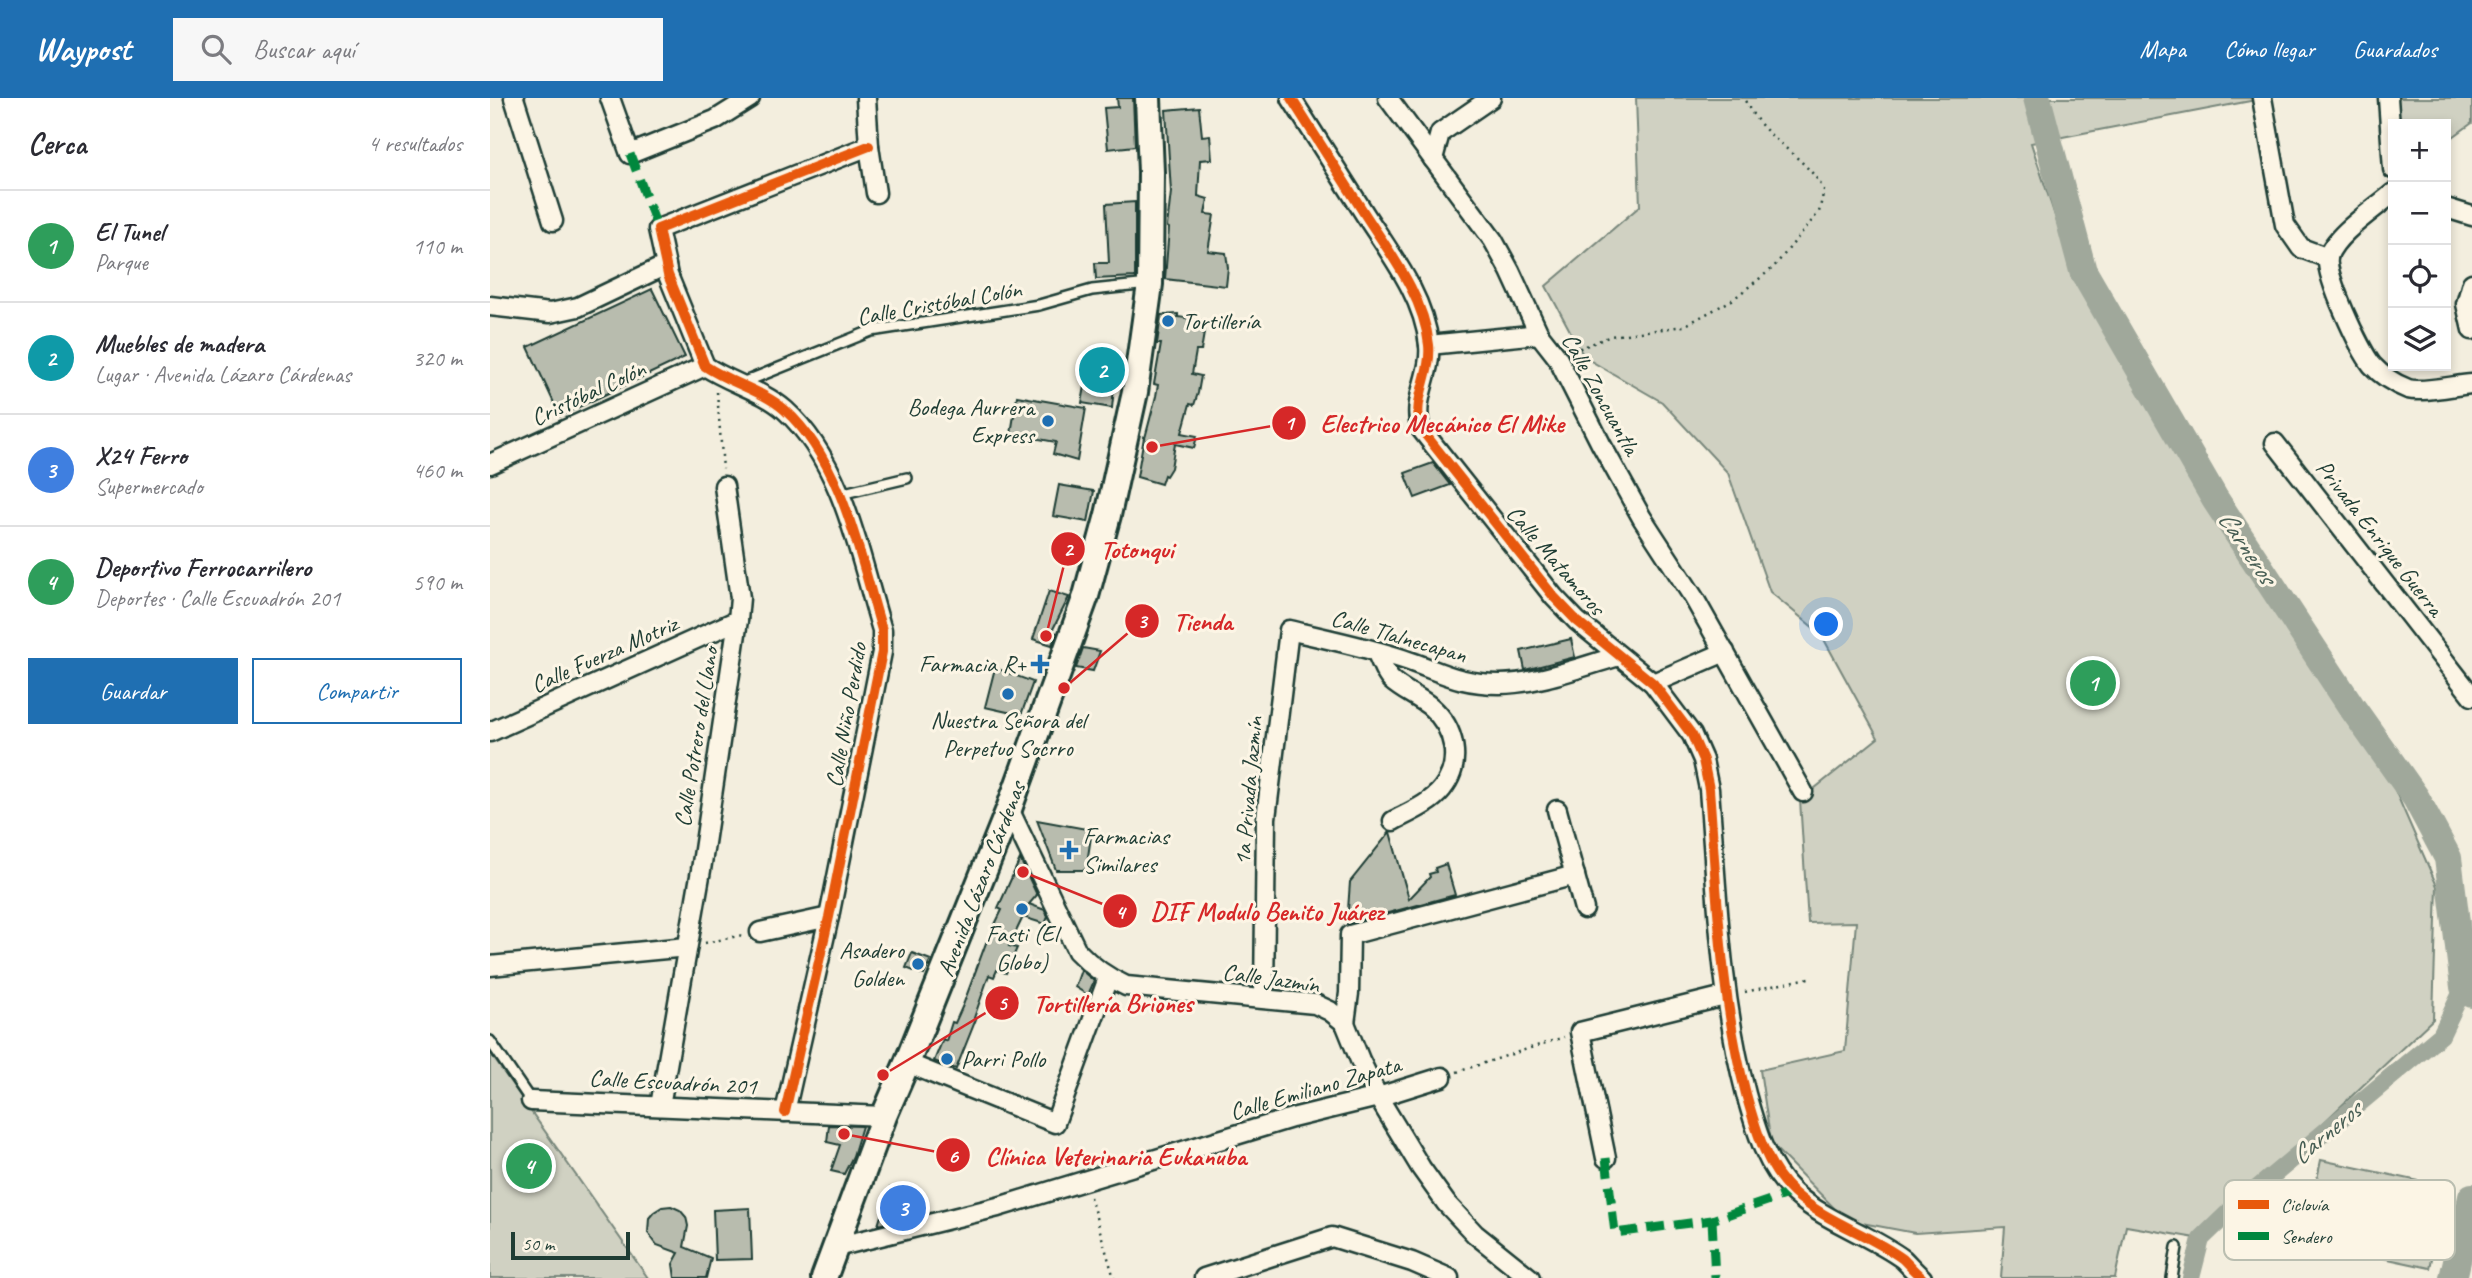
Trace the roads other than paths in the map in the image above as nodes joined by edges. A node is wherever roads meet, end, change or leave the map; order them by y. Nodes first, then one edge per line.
1 (514, 98) edge
2 (610, 98) edge
3 (750, 98) edge
4 (866, 98) edge
5 (1148, 98) edge
6 (1291, 98) edge
7 (1388, 98) edge
8 (1491, 98) edge
9 (2262, 98) edge
10 (2388, 98) edge
11 (2389, 119) edge
12 (869, 146) junction
13 (1433, 159) junction
14 (876, 193) dead end
15 (2388, 197) edge
16 (2451, 210) edge
17 (2472, 216) edge
18 (553, 221) dead end
19 (2328, 258) junction
20 (666, 265) junction
21 (2472, 283) edge
22 (1150, 284) junction
23 (490, 306) edge
24 (2472, 330) edge
25 (1539, 334) junction
26 (1429, 345) junction
27 (710, 369) junction
28 (742, 383) junction
29 (2472, 384) edge
30 (2275, 443) dead end
31 (490, 464) edge
32 (907, 478) dead end
33 (724, 486) road end
34 (840, 494) junction
35 (738, 620) junction
36 (1289, 630) joint
37 (1376, 652) junction
38 (1725, 652) junction
39 (1619, 656) junction
40 (1653, 683) junction
41 (2472, 696) edge
42 (490, 733) edge
43 (1803, 792) dead end
44 (1009, 810) junction
45 (1557, 810) dead end
46 (1393, 821) dead end
47 (1575, 875) junction
48 (1584, 909) dead end
49 (829, 917) junction
50 (760, 932) road end
51 (687, 947) junction
52 (490, 966) edge
53 (1108, 978) junction
54 (1725, 996) junction
55 (1264, 998) junction
56 (1345, 1023) junction
57 (490, 1041) edge
58 (907, 1063) junction
59 (1442, 1077) road end
60 (1378, 1097) junction
61 (531, 1101) joint
62 (660, 1106) junction
63 (785, 1112) junction
64 (884, 1116) junction
65 (1606, 1158) dead end
66 (836, 1247) junction
67 (2177, 1247) dead end
68 (1522, 1275) edge
69 (824, 1278) edge
70 (1204, 1278) edge
71 (1449, 1278) edge
72 (1922, 1278) edge
73 (2172, 1278) edge

1 - 18 street
2 - 3 street
4 - 12 street
5 - 22 main road, Avenida Lázaro Cárdenas
6 - 26 street, Calle Matamoros
7 - 13 street, Calle Zoncuantla
8 - 13 street
9 - 19 street
10 - 11 street
12 - 14 street
12 - 20 street
13 - 25 street, Calle Zoncuantla
15 - 19 street
16 - 17 street
19 - 29 street
20 - 23 street
20 - 27 street
21 - 24 street
22 - 28 lane, Calle Cristóbal Colón
22 - 44 main road, Avenida Lázaro Cárdenas
25 - 26 street
25 - 38 street, Calle Zoncuantla
26 - 39 street, Calle Matamoros
27 - 28 street, Calle Niño Perdido
27 - 31 street, Cristóbal Colón
28 - 34 street, Calle Niño Perdido
30 - 41 street, Privada Enrique Guerra
32 - 34 lane
33 - 35 street, Calle Potrero del Llano
34 - 49 street, Calle Niño Perdido
35 - 42 street, Calle Fuerza Motriz
35 - 51 street, Calle Potrero del Llano
36 - 37 street, Calle Tlalnecapan
36 - 55 street, 1a Privada Jazmín
37 - 39 street, Calle Tlalnecapan
37 - 46 street
38 - 40 street
38 - 43 street, Calle Zoncuantla
39 - 40 street, Calle Matamoros
40 - 54 street, Calle Matamoros
44 - 53 street, Calle Jazmín
44 - 58 main road, Avenida Lázaro Cárdenas
45 - 47 street
47 - 48 street
47 - 56 street
49 - 50 street
49 - 63 street, Calle Niño Perdido
51 - 52 street
51 - 62 street, Calle Potrero del Llano
53 - 55 street, Calle Jazmín
53 - 58 street
54 - 65 street
54 - 72 street, Calle Matamoros
55 - 56 street, Calle Jazmín
56 - 60 street, Calle Jazmín
57 - 61 lane, Calle Escuadrón 201
58 - 64 main road, Avenida Lázaro Cárdenas
59 - 60 street, Calle Emiliano Zapata
60 - 66 street, Calle Emiliano Zapata
60 - 68 street, Calle Jazmín
61 - 62 street, Calle Escuadrón 201
62 - 63 street, Calle Escuadrón 201
63 - 64 street, Calle Escuadrón 201
64 - 66 main road, Avenida Lázaro Cárdenas
66 - 69 main road, Avenida Lázaro Cárdenas
67 - 73 lane
70 - 71 street

